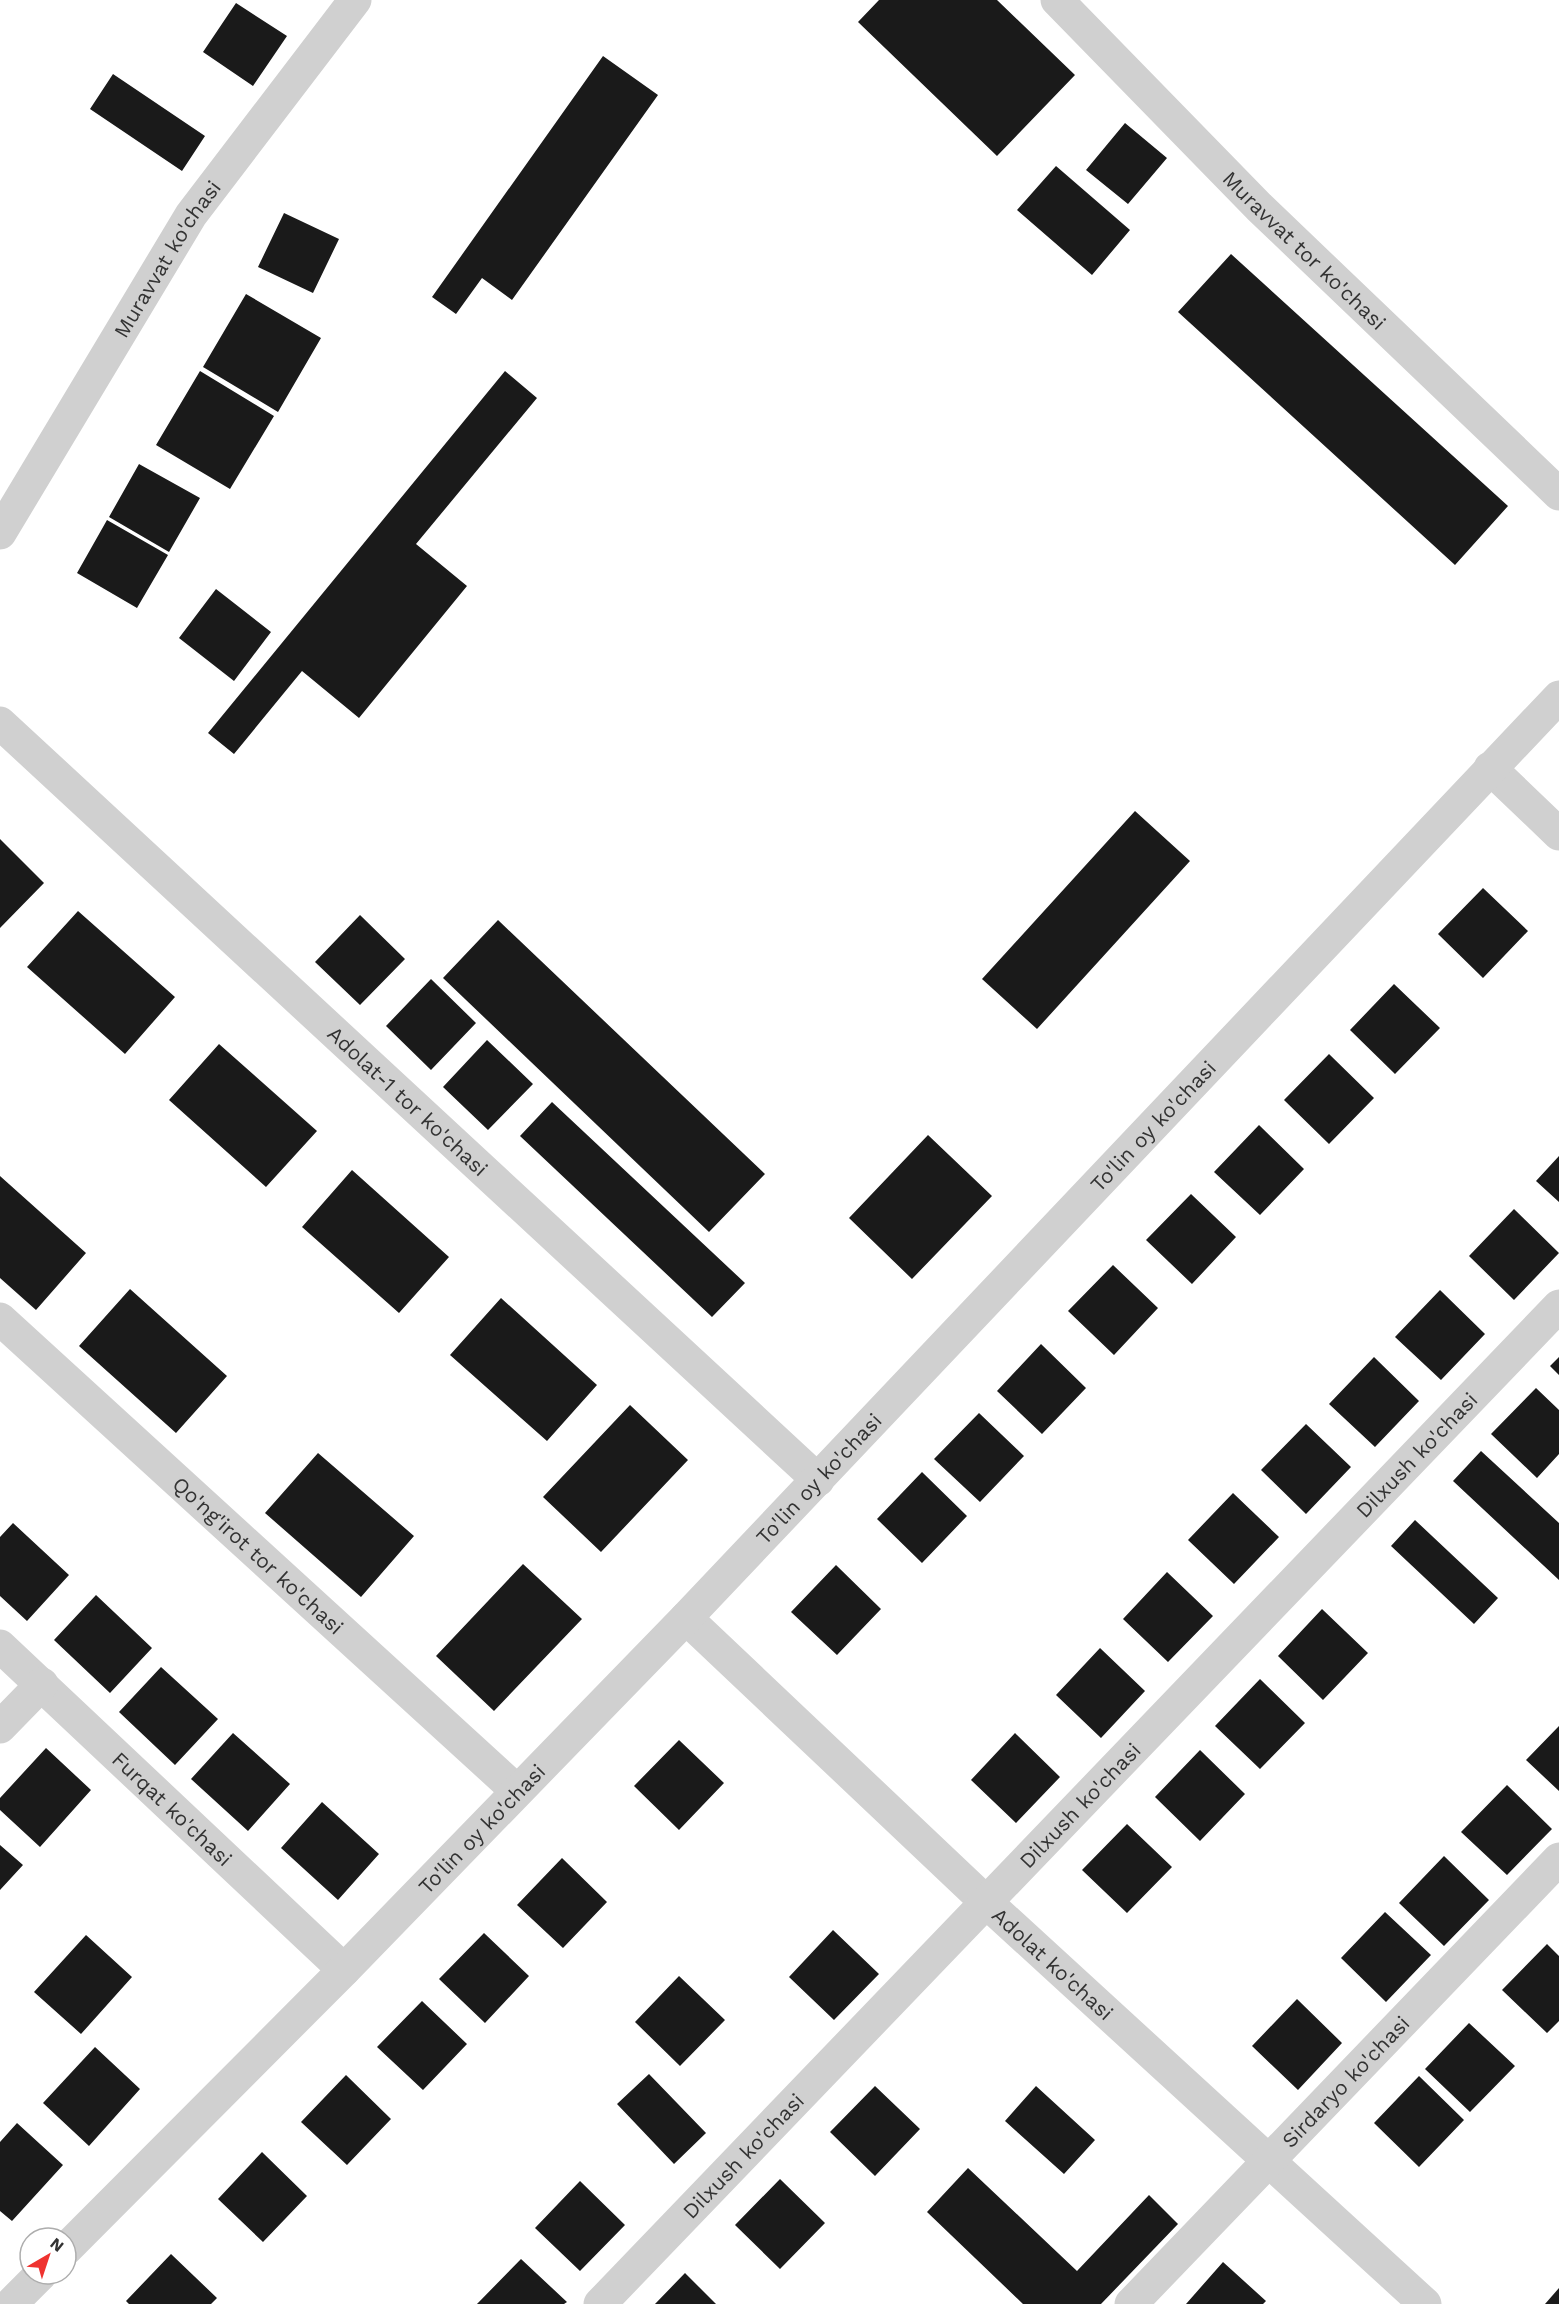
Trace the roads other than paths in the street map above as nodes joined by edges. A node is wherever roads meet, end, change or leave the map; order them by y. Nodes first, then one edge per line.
1 (355, 0) edge
2 (1057, 0) edge
3 (1559, 494) edge
4 (0, 533) edge
5 (1559, 697) edge
6 (0, 723) edge
7 (1490, 768) junction
8 (1559, 834) edge
9 (1559, 1306) edge
10 (0, 1319) edge
11 (818, 1480) junction
12 (686, 1618) junction
13 (0, 1646) edge
14 (42, 1684) junction
15 (0, 1727) edge
16 (517, 1791) junction
17 (1559, 1859) edge
18 (986, 1902) junction
19 (344, 1971) junction
20 (1268, 2162) junction
21 (78, 2237) edge
22 (29, 2286) edge
23 (11, 2304) edge
24 (600, 2304) edge
25 (1131, 2304) edge
26 (1425, 2304) edge

1 - 4 street, Muravvat ko'chasi
2 - 3 street, Muravvat tor ko'chasi
5 - 7 street, To'lin oy ko'chasi
6 - 11 street, Adolat-1 tor ko'chasi
7 - 8 street
7 - 11 street, To'lin oy ko'chasi
9 - 18 street, Dilxush ko'chasi
10 - 16 street, Qo'ng'irot tor ko'chasi
11 - 12 street, To'lin oy ko'chasi
12 - 16 street, To'lin oy ko'chasi
12 - 18 street, Adolat ko'chasi
13 - 14 street, Furqat ko'chasi
14 - 15 street
14 - 19 street, Furqat ko'chasi
16 - 19 street, To'lin oy ko'chasi
17 - 20 street, Sirdaryo ko'chasi
18 - 20 street, Adolat ko'chasi
18 - 24 street, Dilxush ko'chasi
19 - 21 street, To'lin oy ko'chasi
20 - 25 street, Sirdaryo ko'chasi
20 - 26 street, Adolat ko'chasi
22 - 23 street

